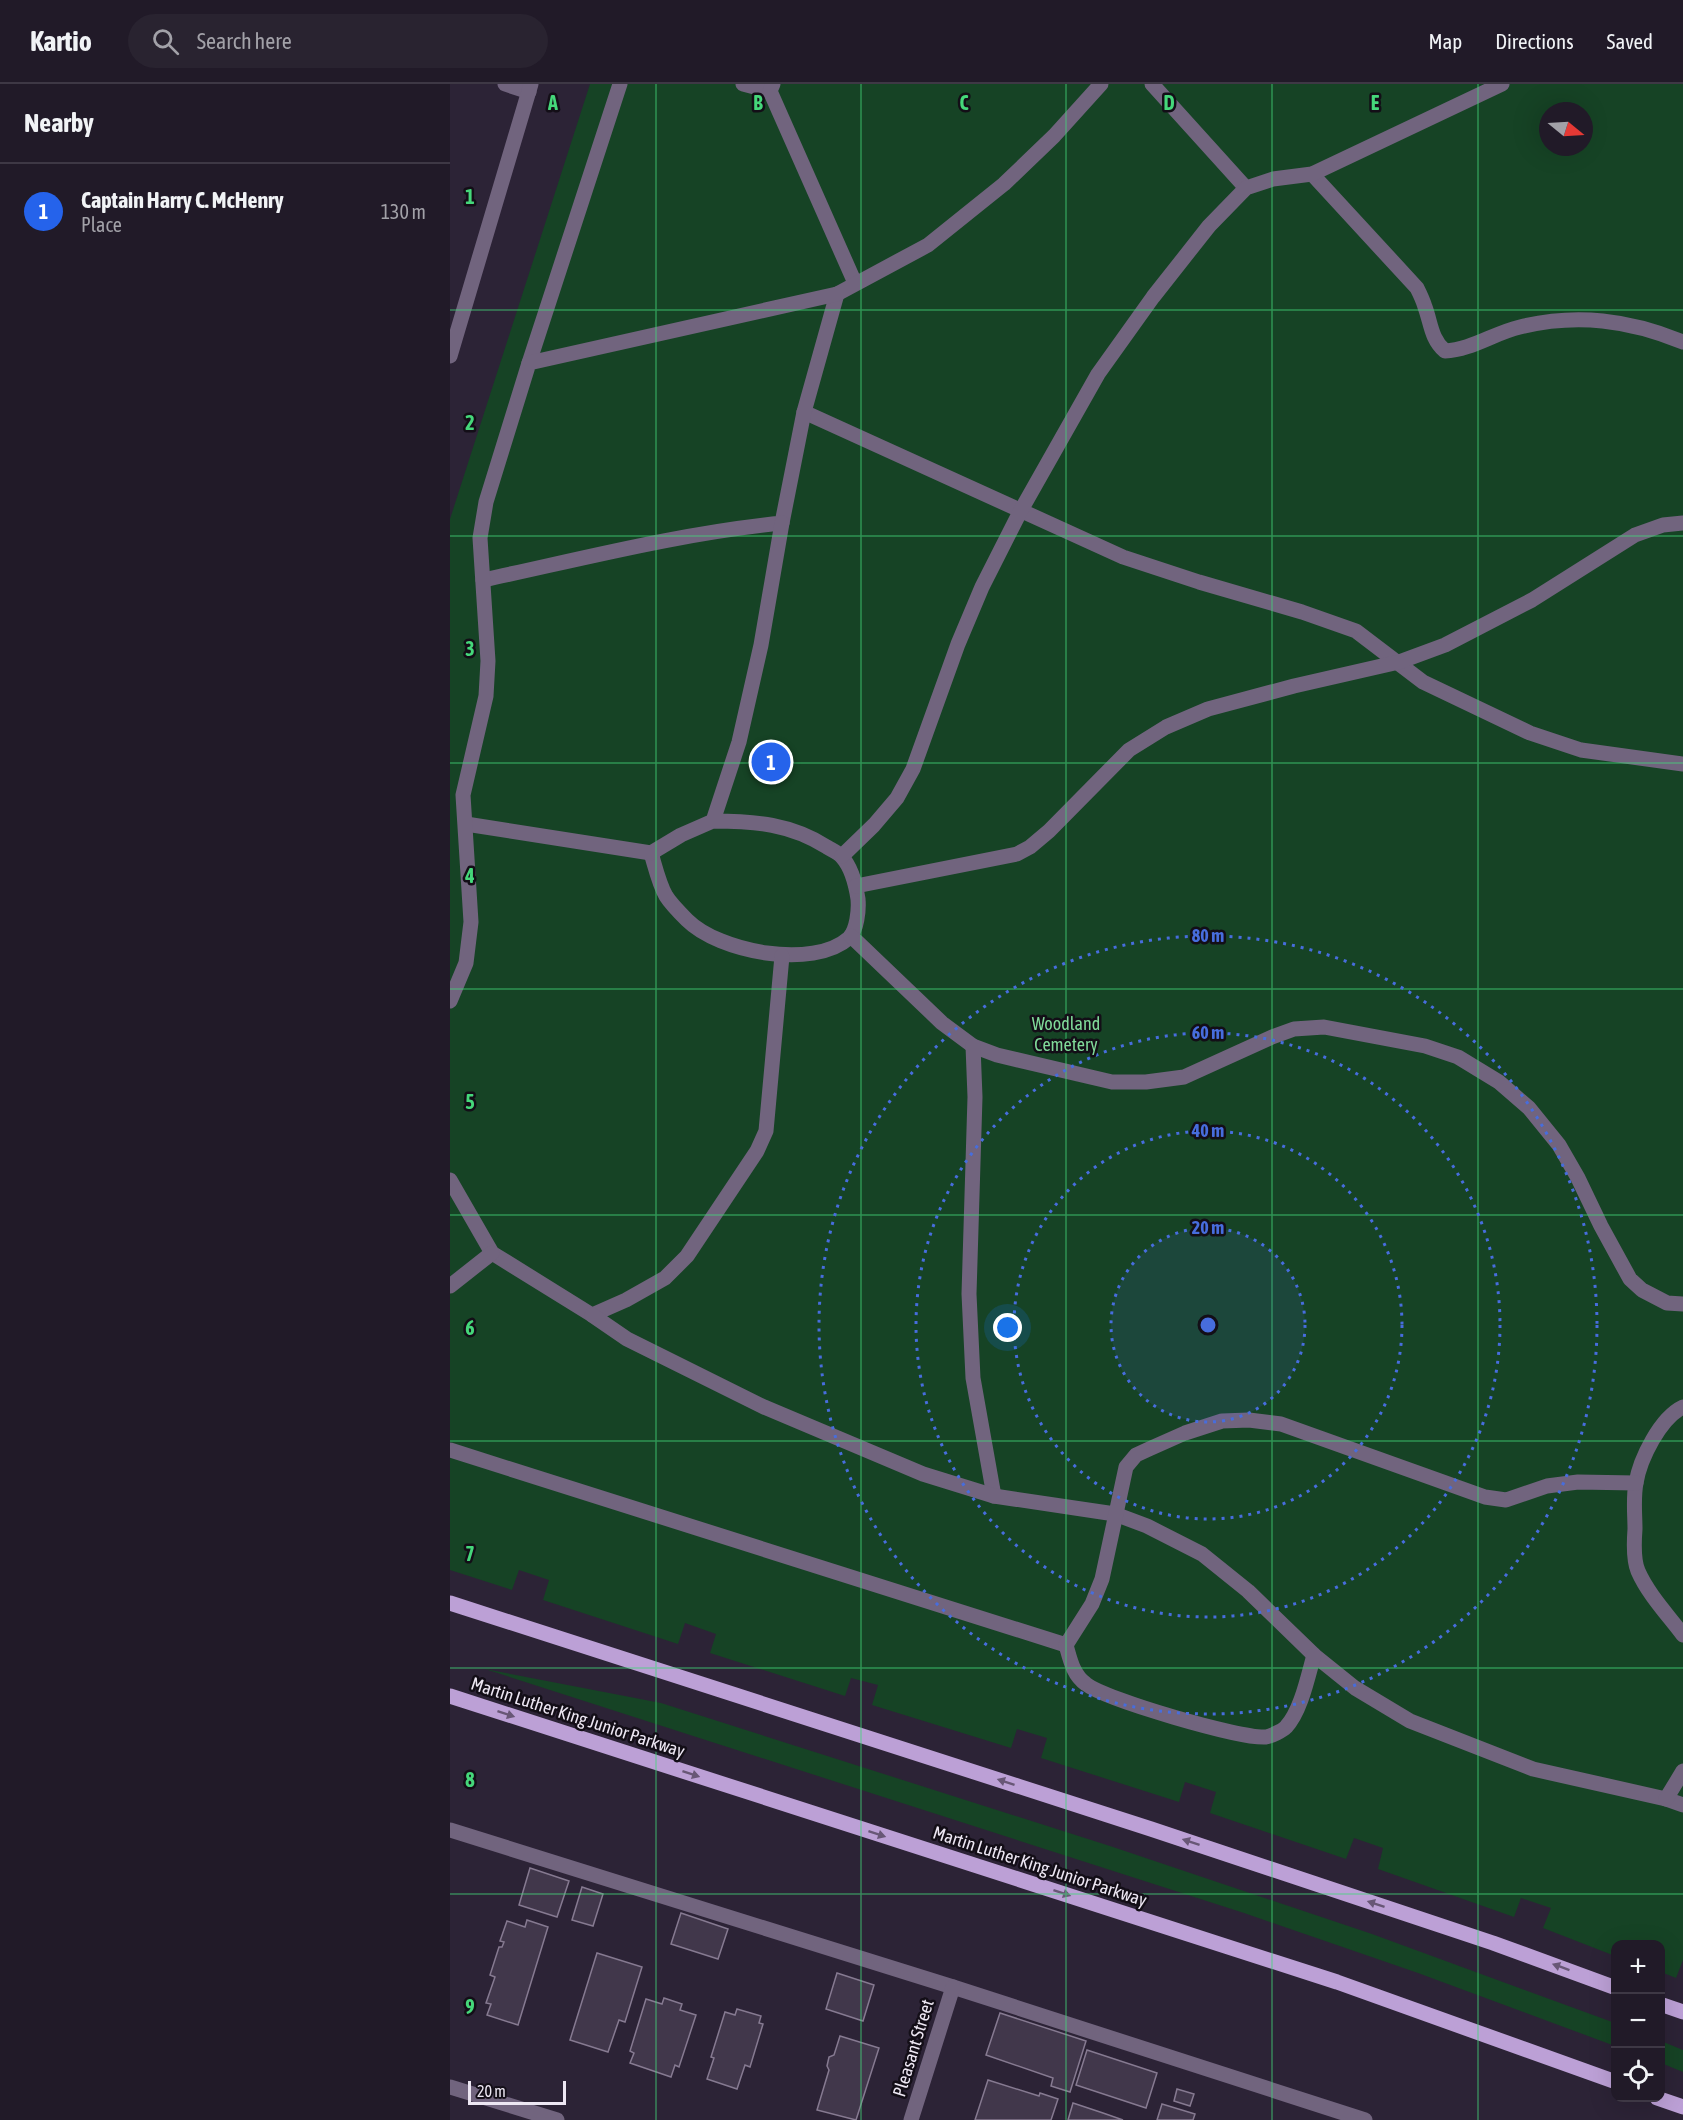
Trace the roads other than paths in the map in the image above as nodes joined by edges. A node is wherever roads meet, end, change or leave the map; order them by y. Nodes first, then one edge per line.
1 (505, 84) edge
2 (620, 84) edge
3 (743, 84) edge
4 (1101, 84) edge
5 (1152, 84) edge
6 (1502, 84) edge
7 (772, 87) edge
8 (530, 88) edge
9 (1312, 174) junction
10 (1246, 188) junction
11 (855, 283) junction
12 (837, 294) junction
13 (1683, 342) edge
14 (450, 356) edge
15 (529, 363) junction
16 (804, 412) junction
17 (1020, 512) junction
18 (782, 523) junction
19 (1683, 523) edge
20 (483, 580) junction
21 (1399, 662) junction
22 (1683, 764) edge
23 (713, 821) junction
24 (466, 824) junction
25 (651, 853) junction
26 (842, 856) junction
27 (856, 886) junction
28 (851, 936) junction
29 (782, 956) junction
30 (450, 1001) edge
31 (973, 1046) junction
32 (450, 1180) edge
33 (492, 1253) junction
34 (450, 1286) edge
35 (1683, 1304) edge
36 (592, 1316) junction
37 (1683, 1407) edge
38 (450, 1449) edge
39 (1636, 1483) junction
40 (994, 1496) junction
41 (1115, 1514) junction
42 (450, 1603) edge
43 (1683, 1635) edge
44 (1066, 1644) junction
45 (1314, 1655) junction
46 (450, 1696) edge
47 (1683, 1771) edge
48 (1666, 1798) junction
49 (1683, 1805) edge
50 (450, 1830) edge
51 (1611, 1986) edge
52 (953, 1988) junction
53 (1665, 2006) edge
54 (1683, 2012) edge
55 (1611, 2080) edge
56 (450, 2086) edge
57 (1665, 2100) edge
58 (1683, 2107) edge
59 (557, 2120) edge
60 (911, 2120) edge
61 (1365, 2120) edge

1 - 8 street
2 - 15 street
3 - 7 street
4 - 11 street
5 - 10 street
6 - 9 street
7 - 11 street
8 - 14 street
9 - 10 street
9 - 13 street
10 - 17 street
11 - 12 street
12 - 15 street
12 - 16 street
15 - 20 street
16 - 17 street
16 - 18 street
17 - 21 street
17 - 26 street
18 - 20 street
18 - 23 street
19 - 21 street
20 - 24 street
21 - 22 street
21 - 27 street
23 - 25 street
23 - 26 street
24 - 25 street
24 - 30 street
25 - 29 street
26 - 27 street
27 - 28 street
28 - 29 street
28 - 31 street
29 - 36 street
31 - 35 street
31 - 40 street
32 - 33 street
33 - 34 street
33 - 36 street
36 - 40 street
37 - 39 street
38 - 44 street
39 - 41 street
39 - 43 street
40 - 41 street
41 - 44 street
41 - 45 street
51 -> 42 main road
44 - 45 street
45 - 48 street
46 -> 55 main road, Martin Luther King Junior Parkway
47 - 48 street
48 - 49 street
50 - 52 street
52 - 60 street, Pleasant Street
52 - 61 street
53 - 54 main road
56 - 59 street
57 - 58 main road

